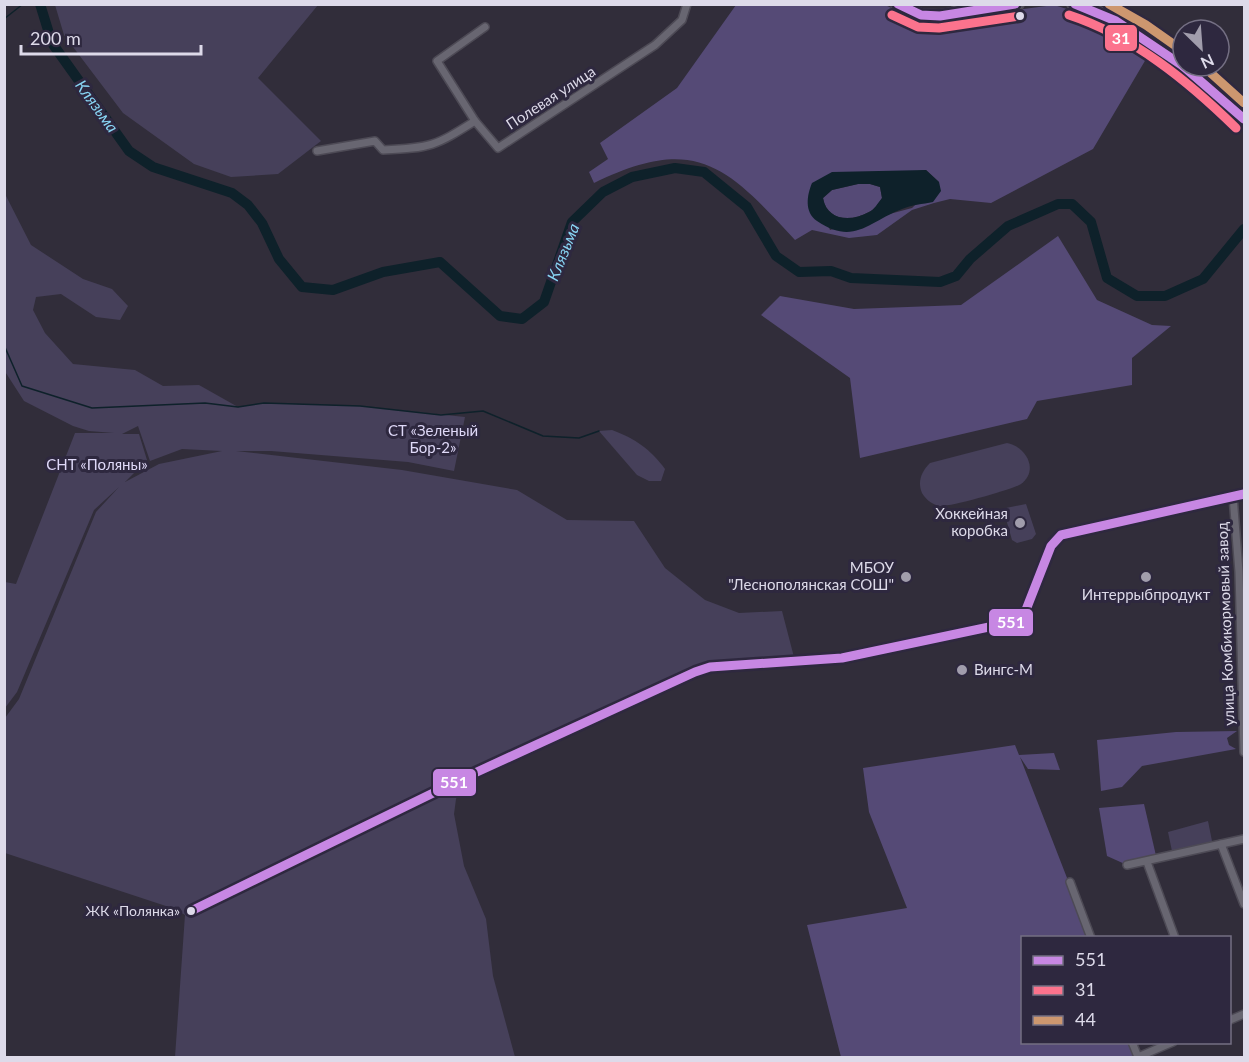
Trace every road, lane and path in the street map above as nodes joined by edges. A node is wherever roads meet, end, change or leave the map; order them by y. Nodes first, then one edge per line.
1 (687, 4) edge
2 (897, 4) edge
3 (960, 4) edge
4 (1018, 4) edge
5 (1073, 4) edge
6 (1094, 7) edge
7 (951, 15) junction
8 (485, 27) dead end
9 (1245, 119) edge
10 (475, 121) junction
11 (317, 151) dead end
12 (1245, 494) edge
13 (1233, 496) junction
14 (1245, 752) edge
15 (1245, 839) edge
16 (1221, 844) junction
17 (1147, 862) junction
18 (1127, 865) dead end
19 (1070, 882) dead end
20 (1245, 904) edge
21 (203, 906) dead end
22 (1090, 936) edge
23 (1174, 936) edge
24 (1245, 1014) edge
25 (1231, 1020) edge
26 (1133, 1044) edge
27 (1169, 1044) edge

1 - 10 street, Полевая улица
2 - 7 main road
3 - 7 street
4 - 7 main road
5 - 6 main road
6 - 9 main road
8 - 10 street
10 - 11 street
12 - 13 street
13 - 14 street, улица Комбикормовый завод
13 - 21 street
15 - 16 street
16 - 17 street
16 - 20 street
17 - 18 street
17 - 23 street
19 - 22 street
24 - 25 street
26 - 27 street

